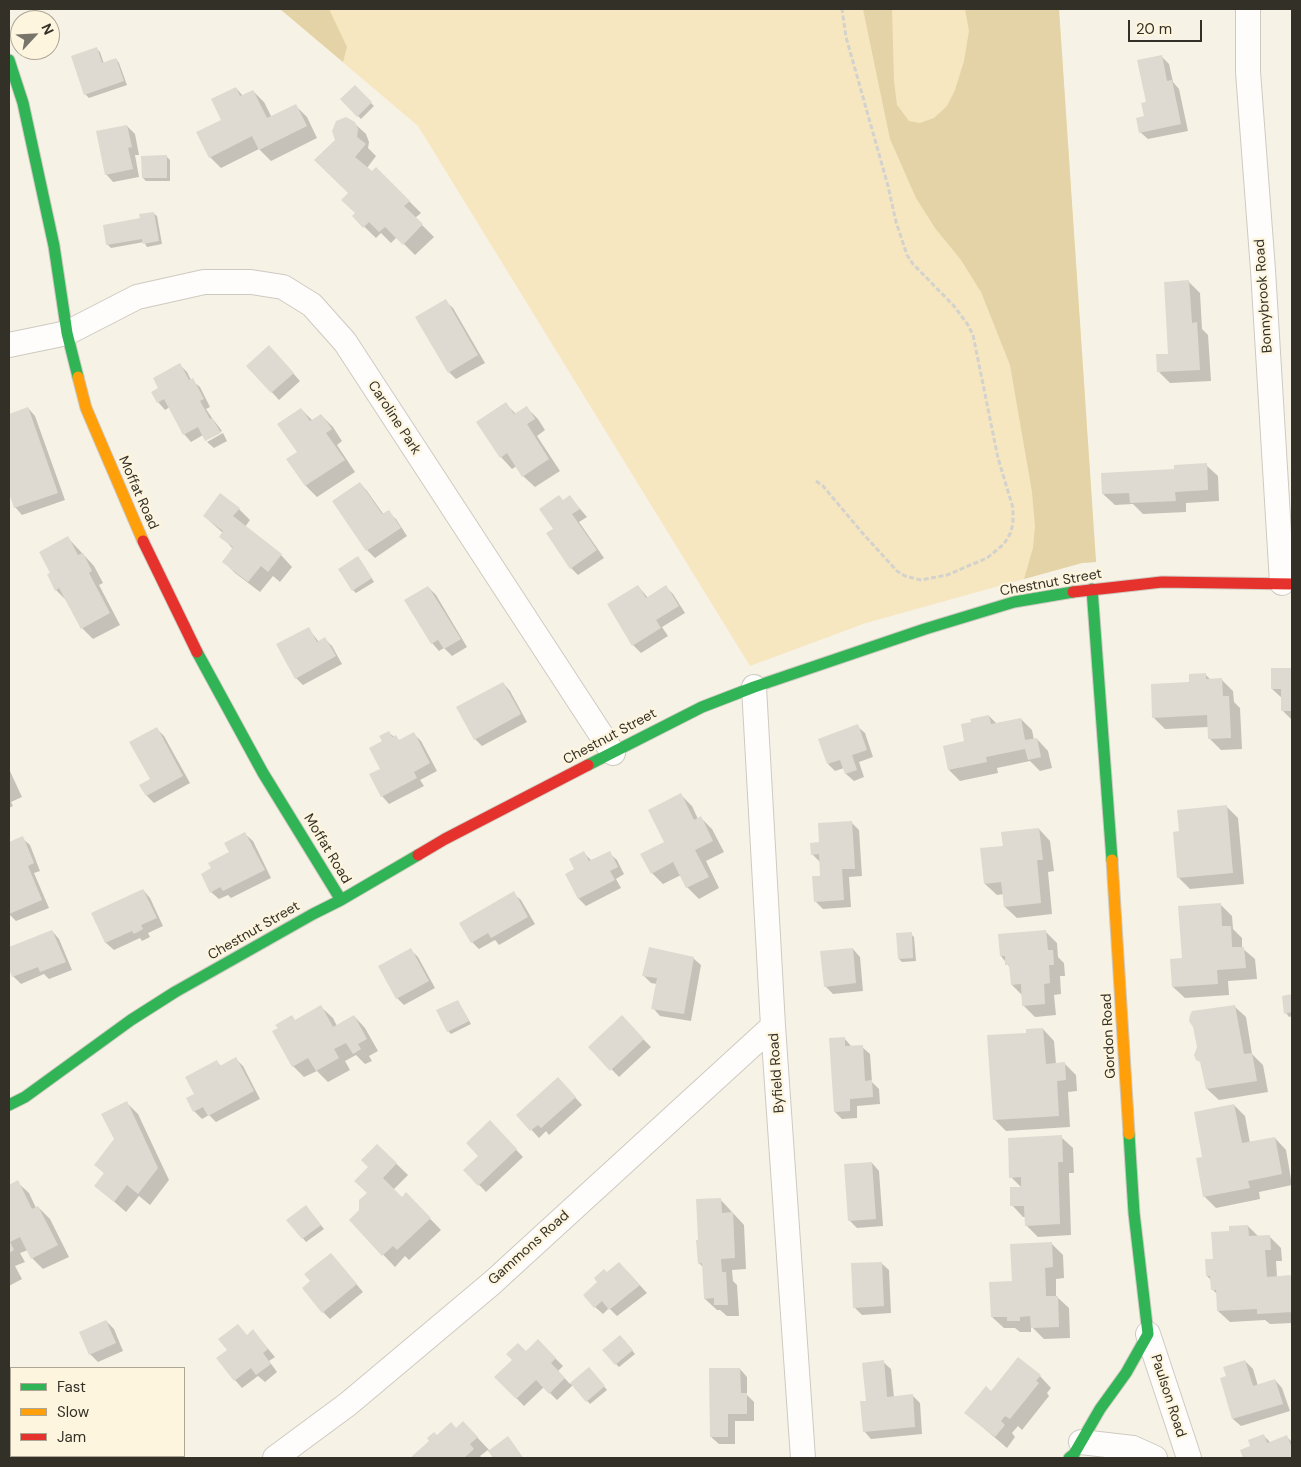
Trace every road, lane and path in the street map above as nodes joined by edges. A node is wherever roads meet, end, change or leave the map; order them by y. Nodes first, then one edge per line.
1 (842, 9) edge
2 (1248, 9) edge
3 (9, 60) edge
4 (67, 333) junction
5 (9, 345) edge
6 (816, 481) dead end
7 (1287, 583) edge
8 (1092, 589) junction
9 (754, 687) junction
10 (613, 753) junction
11 (341, 900) junction
12 (773, 1026) junction
13 (9, 1105) edge
14 (1148, 1334) junction
15 (1075, 1450) edge
16 (275, 1458) edge
17 (803, 1458) edge
18 (1155, 1458) edge
19 (1189, 1458) edge

1 - 6 path
2 - 7 street, Bonnybrook Road
3 - 4 street, Moffat Road
4 - 5 street, Caroline Park
4 - 10 street, Caroline Park
4 - 11 street, Moffat Road
7 - 8 street, Chestnut Street
8 - 9 street, Chestnut Street
8 - 14 street, Gordon Road
9 - 10 street, Chestnut Street
9 - 12 street, Byfield Road
10 - 11 street, Chestnut Street
11 - 13 street, Chestnut Street
12 - 16 street, Gammons Road
12 - 17 street, Byfield Road
14 - 15 street
14 - 19 street, Paulson Road
15 - 18 street

